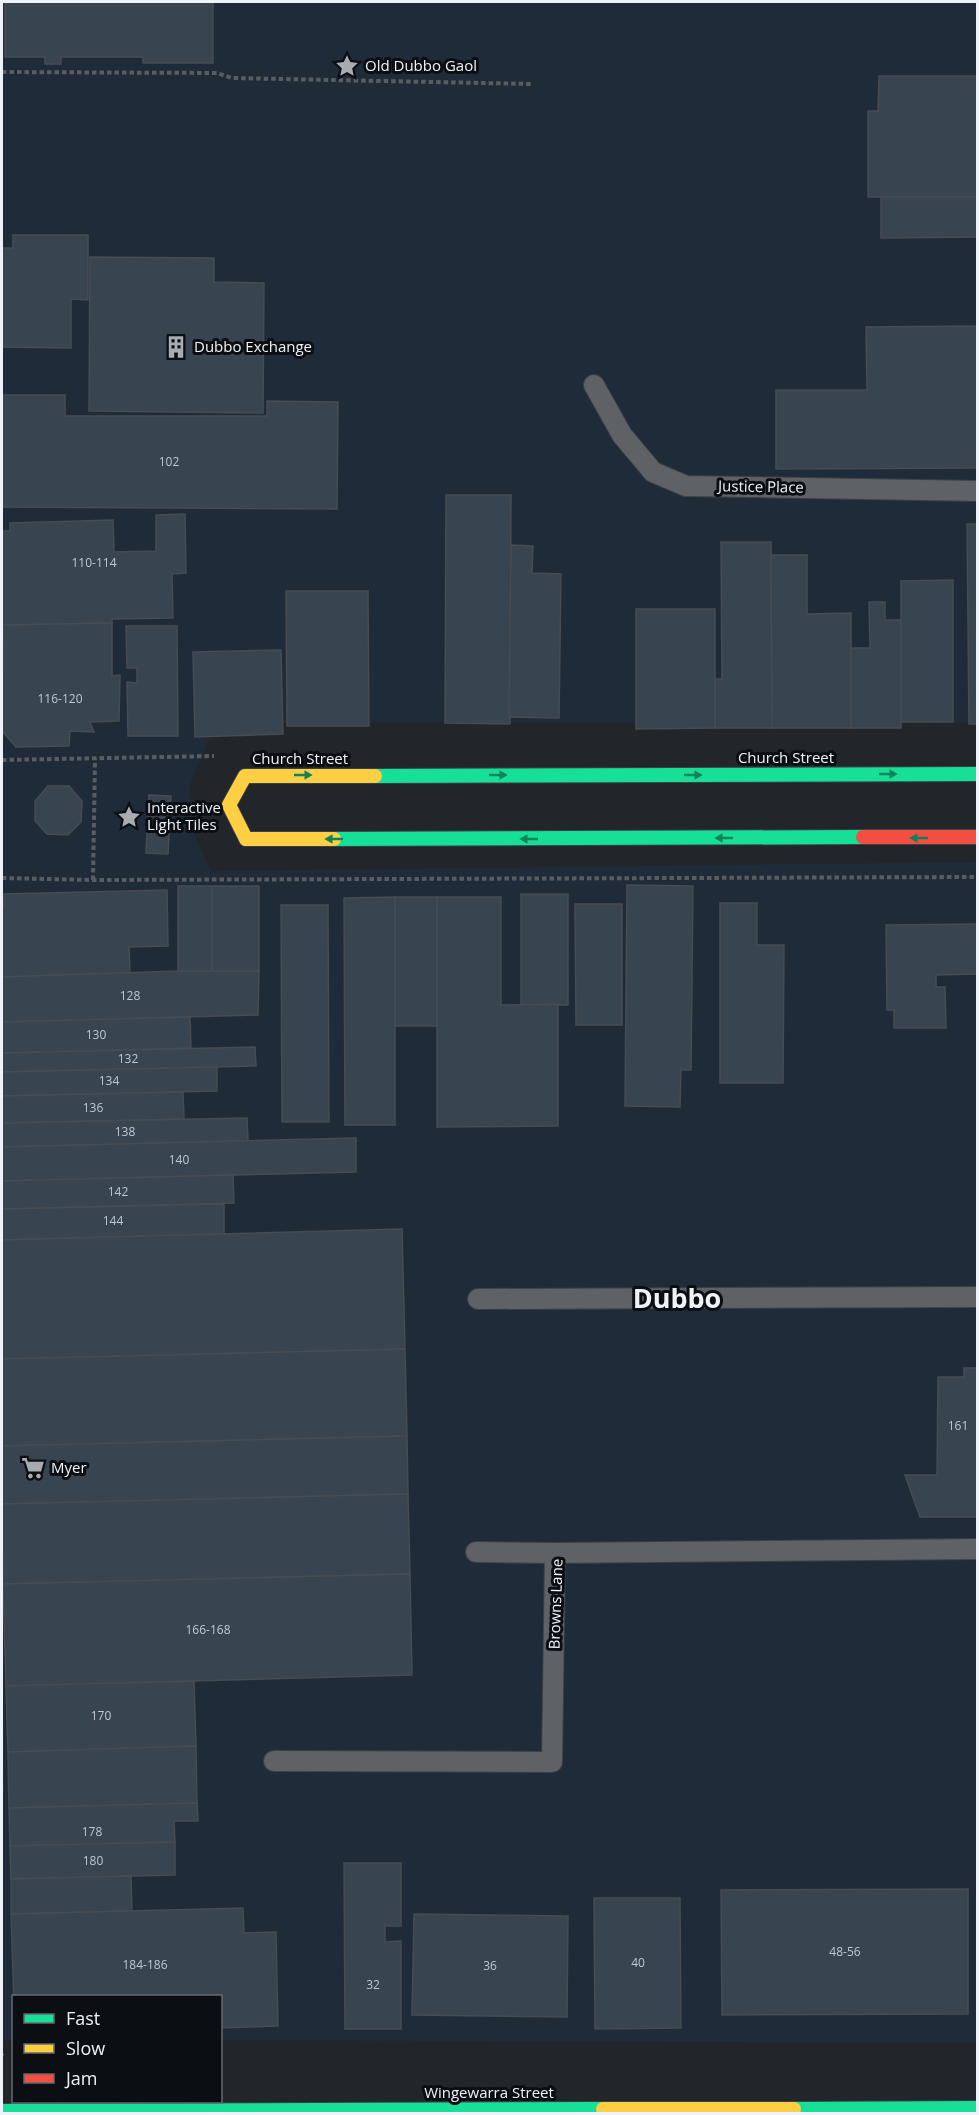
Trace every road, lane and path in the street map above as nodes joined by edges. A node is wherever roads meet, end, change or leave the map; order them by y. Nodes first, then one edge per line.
1 (2, 72) edge
2 (532, 84) dead end
3 (594, 386) dead end
4 (978, 491) edge
5 (95, 759) dead end
6 (978, 774) edge
7 (978, 837) edge
8 (978, 877) edge
9 (2, 878) edge
10 (93, 880) junction
11 (978, 1297) edge
12 (478, 1299) dead end
13 (978, 1549) edge
14 (476, 1552) dead end
15 (555, 1553) junction
16 (274, 1761) dead end
17 (978, 2108) edge
18 (2, 2111) edge

1 - 2 path
3 - 4 lane, Justice Place
5 - 10 path
7 -> 6 street, Church Street
8 - 10 path
9 - 10 path
11 - 12 lane
13 - 15 lane, Browns Lane
14 - 15 lane
15 - 16 lane, Browns Lane
17 - 18 street, Wingewarra Street

